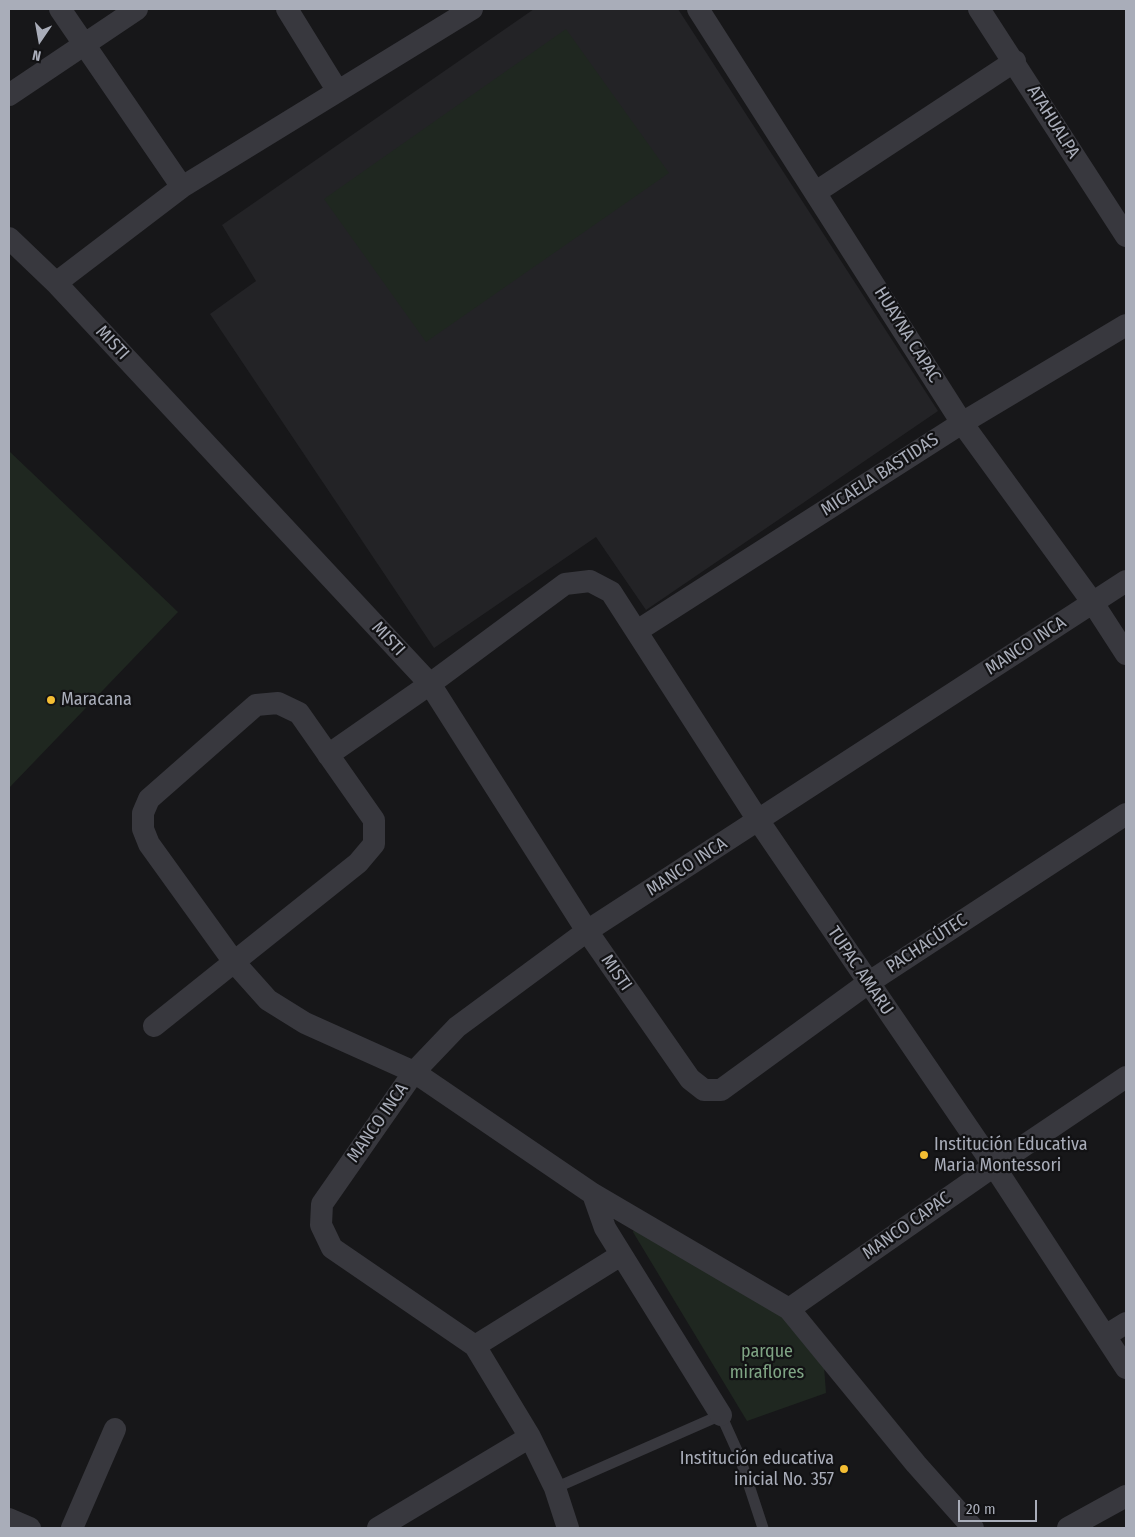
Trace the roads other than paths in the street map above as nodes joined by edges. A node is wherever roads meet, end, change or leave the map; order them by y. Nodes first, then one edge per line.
1 (60, 9) edge
2 (137, 9) edge
3 (287, 9) edge
4 (472, 9) edge
5 (698, 9) edge
6 (979, 9) edge
7 (84, 43) junction
8 (1015, 62) junction
9 (337, 90) junction
10 (9, 95) edge
11 (182, 187) junction
12 (816, 192) junction
13 (1126, 236) edge
14 (9, 238) edge
15 (56, 283) junction
16 (1126, 325) edge
17 (962, 423) junction
18 (1126, 581) edge
19 (1094, 603) junction
20 (637, 631) junction
21 (1126, 654) edge
22 (430, 684) junction
23 (328, 755) junction
24 (1126, 814) edge
25 (758, 820) junction
26 (587, 931) junction
27 (234, 962) junction
28 (868, 983) junction
29 (154, 1026) dead end
30 (414, 1072) junction
31 (1126, 1077) edge
32 (704, 1090) joint
33 (994, 1166) junction
34 (593, 1194) junction
35 (621, 1255) junction
36 (789, 1309) junction
37 (1126, 1323) edge
38 (1105, 1336) junction
39 (475, 1346) junction
40 (1126, 1368) edge
41 (722, 1415) junction
42 (114, 1429) dead end
43 (530, 1437) junction
44 (555, 1488) junction
45 (1126, 1496) edge
46 (9, 1518) edge
47 (30, 1528) edge
48 (72, 1528) edge
49 (378, 1528) edge
50 (568, 1528) edge
51 (764, 1528) edge
52 (973, 1528) edge
53 (1068, 1528) edge

1 - 7 street
2 - 7 street
3 - 9 street
4 - 9 street
5 - 12 street, HUAYNA CAPAC
6 - 8 street, ATAHUALPA
7 - 10 street
7 - 11 street
8 - 12 street
8 - 13 street, ATAHUALPA
9 - 11 street
11 - 15 street
12 - 17 street, HUAYNA CAPAC
14 - 15 street, MISTI
15 - 22 street, MISTI
16 - 17 street, MICAELA BASTIDAS
17 - 19 street, HUAYNA CAPAC
17 - 20 street, MICAELA BASTIDAS
18 - 19 street, MANCO INCA
19 - 21 street, HUAYNA CAPAC
19 - 25 street, MANCO INCA
20 - 22 street, TUPAC AMARU
20 - 25 street, TUPAC AMARU
22 - 23 street
22 - 26 street, MISTI
23 - 27 street
23 - 27 street
24 - 28 street, PACHACÚTEC
25 - 26 street, MANCO INCA
25 - 28 street, TUPAC AMARU
26 - 30 street, MANCO INCA
26 - 32 street, MISTI
27 - 29 street
27 - 30 street
28 - 32 street, PACHACÚTEC
28 - 33 street, TUPAC AMARU
30 - 34 street
30 - 39 street, MANCO INCA
31 - 33 street, MANCO CAPAC
33 - 36 street, MANCO CAPAC
33 - 38 street, TUPAC AMARU
34 - 35 street
34 - 36 street
35 - 39 street
35 - 41 street
36 - 52 street
37 - 38 street
38 - 40 street, TUPAC AMARU
39 - 43 street
41 - 44 lane
41 - 51 lane
42 - 48 street
43 - 44 street
43 - 49 street
44 - 50 street
45 - 53 street
46 - 47 street

